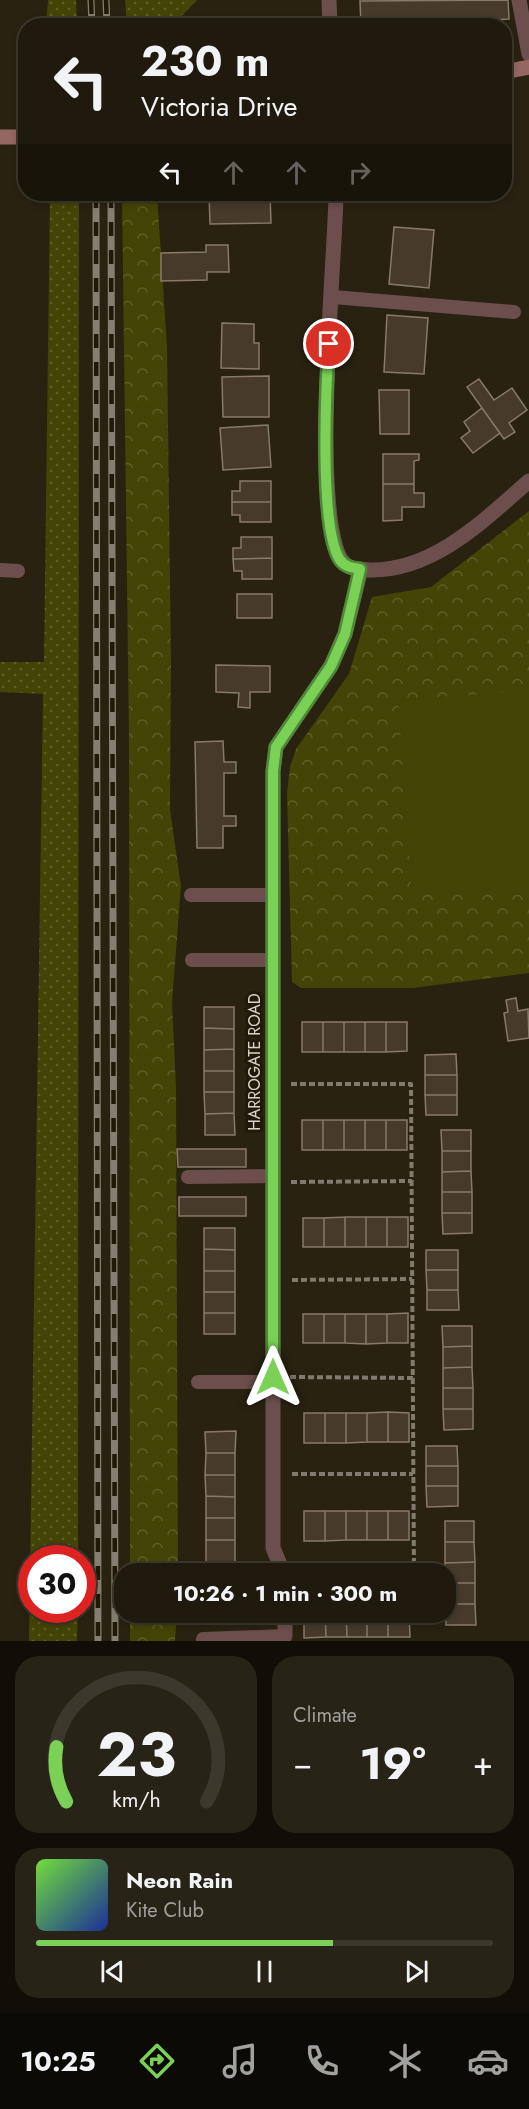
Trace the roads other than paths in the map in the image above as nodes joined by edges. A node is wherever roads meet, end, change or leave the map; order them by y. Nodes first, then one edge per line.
1 (329, 0) edge
2 (519, 0) edge
3 (330, 18) edge
4 (529, 54) edge
5 (529, 67) edge
6 (512, 70) edge
7 (0, 137) edge
8 (18, 137) edge
9 (336, 201) edge
10 (333, 297) junction
11 (514, 312) dead end
12 (529, 481) edge
13 (360, 569) junction
14 (0, 570) edge
15 (18, 571) dead end
16 (191, 895) dead end
17 (272, 895) junction
18 (192, 960) dead end
19 (272, 960) junction
20 (188, 1177) dead end
21 (272, 1179) junction
22 (273, 1380) junction
23 (198, 1382) dead end
24 (279, 1563) edge
25 (285, 1623) edge
26 (285, 1636) joint
27 (203, 1639) dead end

1 - 3 street
2 - 4 street
5 - 6 street
7 - 8 street
9 - 10 street
10 - 11 lane
10 - 13 street
12 - 13 street
13 - 17 street, HARROGATE ROAD
14 - 15 lane
16 - 17 lane
17 - 19 street, HARROGATE ROAD
18 - 19 lane
19 - 21 street, HARROGATE ROAD
20 - 21 lane
21 - 22 street, HARROGATE ROAD
22 - 23 lane
22 - 24 street, HARROGATE ROAD
25 - 26 street
26 - 27 lane

